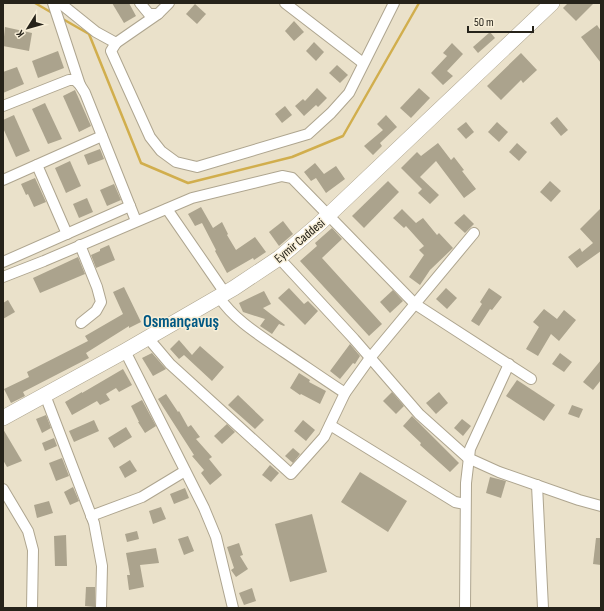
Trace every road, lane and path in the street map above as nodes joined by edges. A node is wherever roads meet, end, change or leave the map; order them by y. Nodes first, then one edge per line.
1 (140, 3) edge
2 (169, 3) edge
3 (285, 3) edge
4 (394, 3) edge
5 (552, 3) edge
6 (56, 6) edge
7 (158, 14) junction
8 (116, 42) junction
9 (363, 64) junction
10 (80, 85) junction
11 (3, 106) edge
12 (102, 136) junction
13 (37, 165) junction
14 (3, 180) edge
15 (130, 206) junction
16 (167, 209) junction
17 (329, 215) junction
18 (136, 221) junction
19 (474, 233) dead end
20 (67, 234) junction
21 (80, 245) junction
22 (4, 258) edge
23 (279, 258) junction
24 (3, 277) edge
25 (222, 295) junction
26 (415, 304) junction
27 (81, 323) dead end
28 (148, 338) junction
29 (125, 351) junction
30 (370, 358) junction
31 (509, 364) junction
32 (531, 379) dead end
33 (346, 393) junction
34 (45, 395) junction
35 (3, 418) edge
36 (330, 425) junction
37 (468, 458) junction
38 (186, 471) junction
39 (537, 485) junction
40 (3, 489) edge
41 (466, 504) junction
42 (601, 506) edge
43 (91, 516) junction
44 (32, 608) edge
45 (101, 608) edge
46 (233, 608) edge
47 (465, 608) edge
48 (543, 608) edge

1 - 7 street
2 - 7 street
3 - 9 street
4 - 9 street
5 - 17 main road, Eymir Caddesi
6 - 8 street
6 - 10 street
7 - 8 street
8 - 9 street
10 - 11 street
10 - 12 street
12 - 13 street
12 - 15 street
13 - 14 street
13 - 20 street
15 - 18 street
15 - 20 street
16 - 17 street
16 - 18 street
16 - 25 street
17 - 23 main road, Eymir Caddesi
17 - 26 street
18 - 21 street
19 - 26 street
20 - 22 street
21 - 24 street
21 - 27 street
23 - 25 main road, Eymir Caddesi
23 - 30 street
25 - 28 main road, Eymir Caddesi
25 - 33 street
26 - 30 street
26 - 31 street
28 - 29 main road, Eymir Caddesi
28 - 36 street
29 - 34 main road, Eymir Caddesi
29 - 38 street
30 - 33 street
30 - 37 street
31 - 32 street
31 - 37 street
33 - 36 street
34 - 35 main road, Eymir Caddesi
34 - 43 street
36 - 41 street
37 - 39 street
37 - 41 street
38 - 43 street
38 - 46 street
39 - 42 street
39 - 48 street
40 - 44 street
41 - 47 street
43 - 45 street

